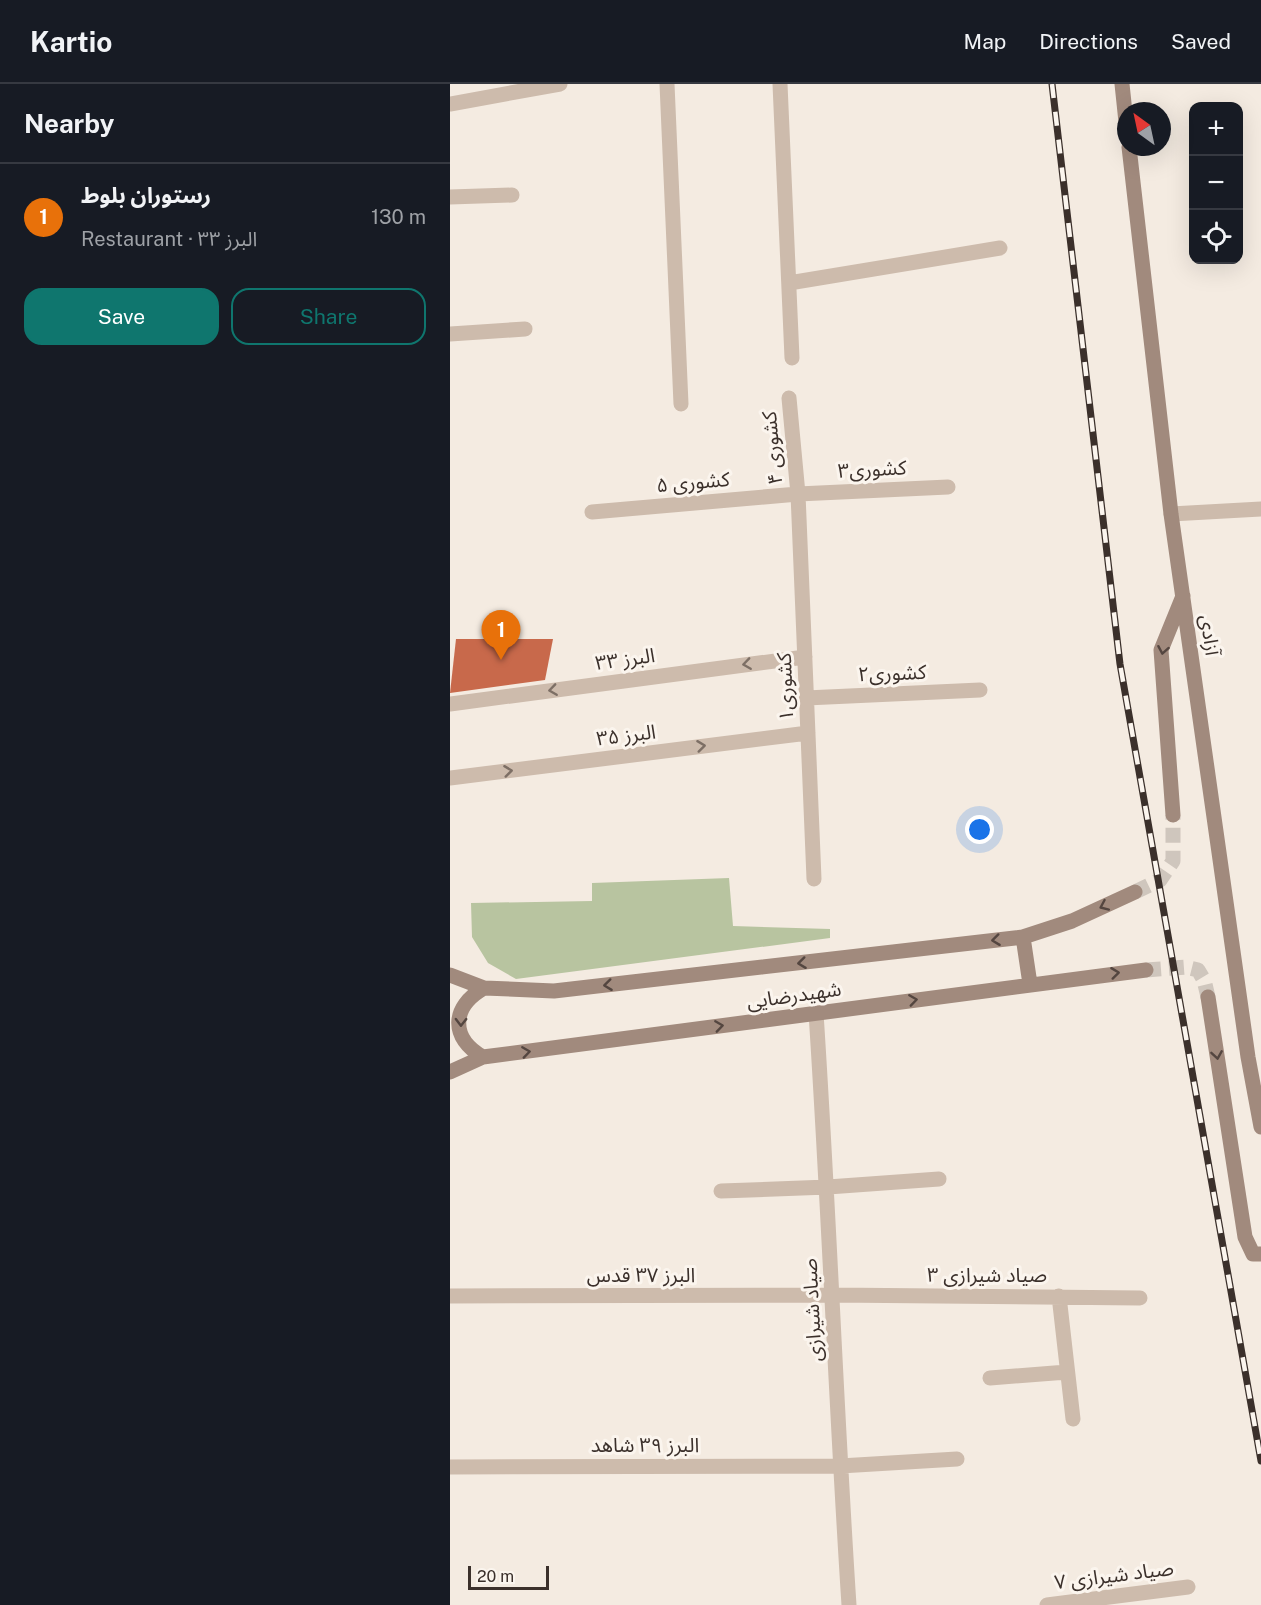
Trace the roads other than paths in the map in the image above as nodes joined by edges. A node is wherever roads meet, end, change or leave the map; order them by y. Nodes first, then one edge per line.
1 (560, 84) edge
2 (667, 84) edge
3 (780, 84) edge
4 (1122, 84) edge
5 (1124, 102) edge
6 (450, 104) edge
7 (1130, 156) edge
8 (512, 195) dead end
9 (450, 197) edge
10 (1000, 248) dead end
11 (789, 283) junction
12 (525, 329) dead end
13 (450, 334) edge
14 (792, 358) dead end
15 (789, 398) dead end
16 (681, 404) dead end
17 (948, 487) dead end
18 (798, 494) junction
19 (1261, 509) edge
20 (592, 512) dead end
21 (1171, 514) junction
22 (1183, 596) junction
23 (805, 657) junction
24 (980, 690) dead end
25 (806, 698) junction
26 (450, 704) edge
27 (808, 733) junction
28 (450, 778) edge
29 (1173, 815) tunnel mouth
30 (814, 879) dead end
31 (1135, 892) tunnel mouth
32 (1023, 937) junction
33 (1146, 970) tunnel mouth
34 (450, 975) edge
35 (1030, 984) junction
36 (484, 988) junction
37 (1208, 997) tunnel mouth
38 (816, 1013) junction
39 (483, 1057) junction
40 (450, 1072) edge
41 (1256, 1075) edge
42 (1261, 1127) edge
43 (939, 1179) dead end
44 (828, 1187) junction
45 (722, 1191) dead end
46 (1261, 1254) edge
47 (833, 1295) junction
48 (450, 1296) edge
49 (1059, 1296) junction
50 (1140, 1298) dead end
51 (1067, 1372) junction
52 (990, 1378) dead end
53 (1073, 1419) dead end
54 (957, 1459) dead end
55 (840, 1466) junction
56 (450, 1467) edge
57 (1188, 1587) dead end
58 (1106, 1601) edge
59 (849, 1605) edge
60 (1047, 1605) edge

1 - 6 street
2 - 16 street
3 - 11 street
4 - 5 main road
7 - 21 main road, آزادی
8 - 9 street
10 - 11 street
11 - 14 street
12 - 13 street
15 - 18 street, کشوری ۴
17 - 18 street, کشوری۳
18 - 20 street, کشوری ۵
18 - 23 street, کشوری۱
19 - 21 street
21 - 22 main road, آزادی
22 -> 29 main road
22 - 41 main road, آزادی
23 - 25 street, کشوری۱
23 -> 26 street, البرز ۳۳
24 - 25 street, کشوری۲
25 - 27 street, کشوری۱
28 -> 27 street, البرز ۳۵
27 - 30 street, کشوری۱
31 -> 32 main road, شهیدرضایی
32 - 35 main road
32 -> 36 main road, شهیدرضایی
35 -> 33 main road, شهیدرضایی
34 - 36 main road, شهیدرضایی
38 -> 35 main road, شهیدرضایی
36 -> 39 main road
37 -> 46 main road
39 -> 38 main road, شهیدرضایی
38 - 44 street, صیاد شیرازی
39 - 40 main road, شهیدرضایی
41 - 42 main road, آزادی
43 - 44 street
44 - 45 street
44 - 47 street, صیاد شیرازی
47 - 48 street, البرز ۳۷ قدس
47 - 49 street, صیاد شیرازی ۳
47 - 55 street, صیاد شیرازی
49 - 50 street, صیاد شیرازی ۳
49 - 51 street
51 - 52 street
51 - 53 street
54 - 55 street, البرز ۳۹ شاهد
55 - 56 street, البرز ۳۹ شاهد
55 - 59 street, صیاد شیرازی
57 - 58 street, صیاد شیرازی ۷
58 - 60 street, صیاد شیرازی ۷

